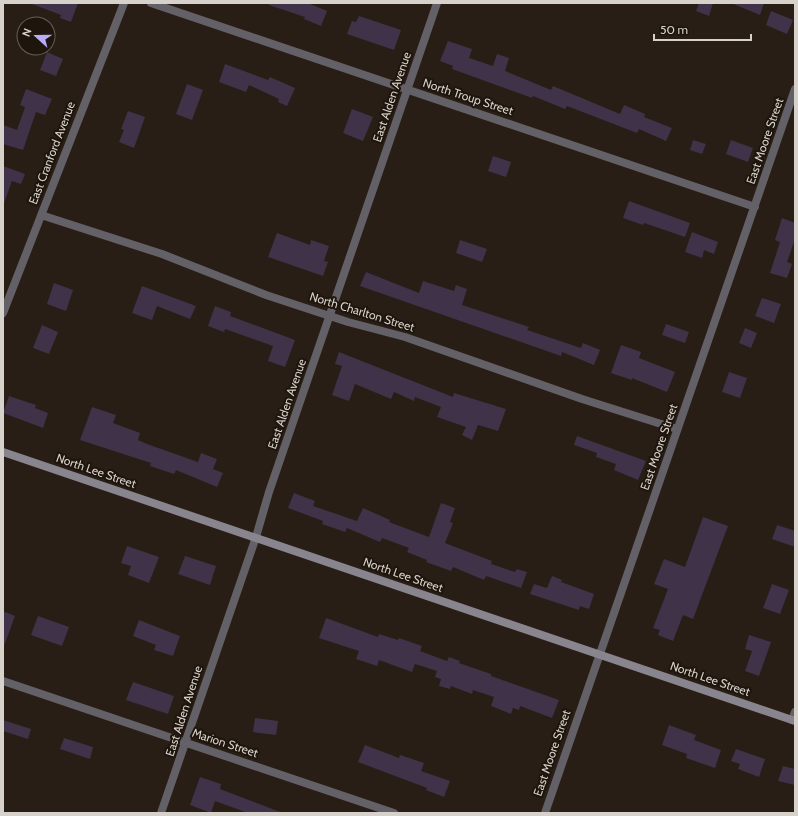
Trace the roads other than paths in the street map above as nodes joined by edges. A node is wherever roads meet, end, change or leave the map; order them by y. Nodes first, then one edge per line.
1 (124, 3) edge
2 (151, 3) edge
3 (437, 3) edge
4 (795, 89) edge
5 (407, 90) junction
6 (755, 207) junction
7 (41, 215) junction
8 (3, 313) edge
9 (330, 316) junction
10 (677, 429) junction
11 (3, 452) edge
12 (256, 537) junction
13 (598, 654) junction
14 (3, 681) edge
15 (794, 718) edge
16 (187, 743) junction
17 (162, 813) edge
18 (394, 813) edge
19 (544, 813) edge

1 - 7 street, East Cranford Avenue
2 - 5 street, North Troup Street
3 - 5 street, East Alden Avenue
4 - 6 street, East Moore Street
5 - 6 street, North Troup Street
5 - 9 street, East Alden Avenue
6 - 10 street, East Moore Street
7 - 8 street, East Cranford Avenue
7 - 9 street, North Charlton Street
9 - 10 street, North Charlton Street
9 - 12 street, East Alden Avenue
10 - 13 street, East Moore Street
11 - 12 street, North Lee Street
12 - 13 street, North Lee Street
12 - 16 street, East Alden Avenue
13 - 15 street, North Lee Street
13 - 19 street, East Moore Street
14 - 16 street, Marion Street
16 - 17 street, East Alden Avenue
16 - 18 street, Marion Street

